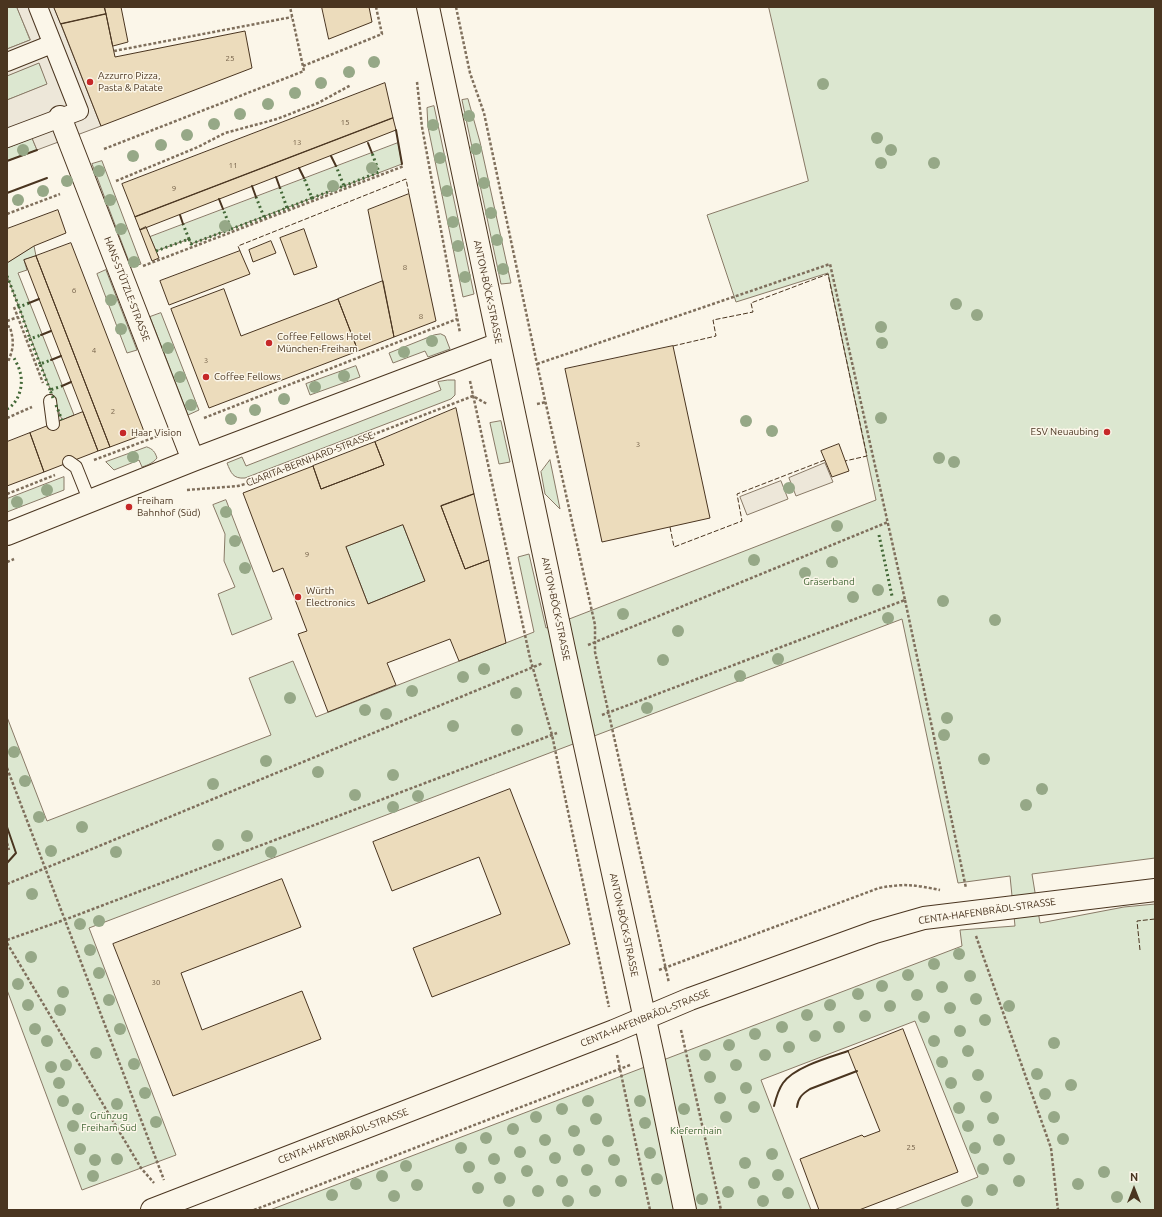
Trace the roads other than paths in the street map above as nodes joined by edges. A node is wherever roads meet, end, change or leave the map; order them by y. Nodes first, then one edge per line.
1 (38, 7) edge
2 (428, 7) edge
3 (52, 44) junction
4 (7, 62) edge
5 (60, 117) junction
6 (7, 138) edge
7 (499, 344) junction
8 (50, 401) road end
9 (53, 424) dead end
10 (193, 460) junction
11 (72, 464) road end
12 (90, 502) junction
13 (7, 534) edge
14 (1155, 890) edge
15 (644, 1017) junction
16 (152, 1210) edge
17 (685, 1210) edge

1 - 3 street
2 - 7 street, ANTON-BÖCK-STRASSE
3 - 4 street
3 - 5 street
5 - 6 street
5 - 10 street, HANS-STÜTZLE-STRASSE
7 - 10 street
7 - 15 street, ANTON-BÖCK-STRASSE
8 - 9 lane
10 - 12 street
11 - 12 lane
12 - 13 street
14 - 15 street, CENTA-HAFENBRÄDL-STRASSE
15 - 16 street, CENTA-HAFENBRÄDL-STRASSE
15 - 17 street, ANTON-BÖCK-STRASSE

